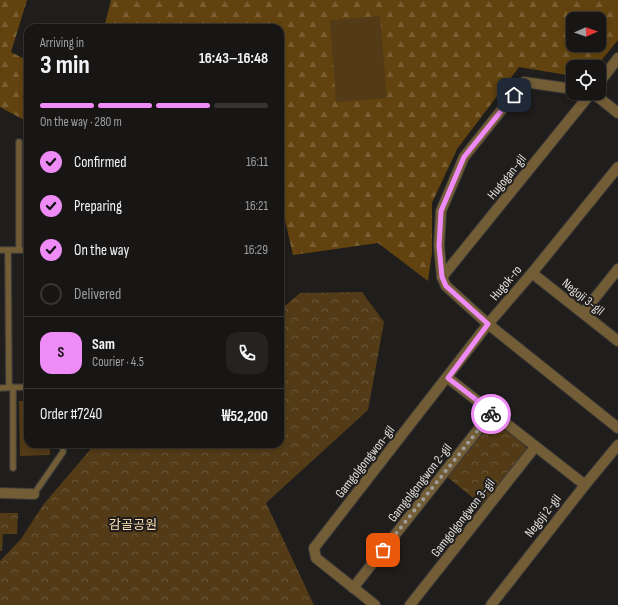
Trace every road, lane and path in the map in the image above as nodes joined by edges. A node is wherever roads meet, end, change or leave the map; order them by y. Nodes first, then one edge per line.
1 (618, 58) edge
2 (606, 74) edge
3 (566, 88) edge
4 (586, 100) edge
5 (601, 100) edge
6 (618, 113) edge
7 (19, 142) dead end
8 (618, 167) edge
9 (0, 250) edge
10 (8, 250) junction
11 (19, 250) junction
12 (24, 250) edge
13 (618, 269) edge
14 (532, 273) junction
15 (442, 277) junction
16 (583, 313) junction
17 (488, 324) junction
18 (618, 341) edge
19 (448, 378) junction
20 (11, 387) junction
21 (24, 387) edge
22 (0, 388) edge
23 (492, 412) junction
24 (618, 428) edge
25 (618, 445) edge
26 (535, 447) junction
27 (63, 448) edge
28 (13, 468) dead end
29 (584, 485) junction
30 (0, 493) edge
31 (34, 494) joint
32 (353, 588) junction
33 (375, 605) edge
34 (410, 605) edge
35 (491, 605) edge

1 - 2 street
3 - 15 street
4 - 15 street, Hugogan-gil
5 - 6 street
7 - 11 lane
8 - 14 street, Hugok-ro
9 - 10 lane
10 - 11 lane
10 - 20 lane
11 - 12 lane
13 - 16 street
14 - 16 street, Negoji 3-gil
14 - 17 street, Hugok-ro
15 - 17 street
16 - 18 street, Negoji 3-gil
17 - 19 street, Gamgolgongwon-gil
17 - 24 street
19 - 23 street
19 - 32 street, Gamgolgongwon-gil
20 - 21 lane
20 - 22 lane
20 - 28 lane
23 - 26 street
23 - 32 street, Gamgolgongwon 2-gil
25 - 29 street, Negoji 2-gil
26 - 29 street
26 - 34 street, Gamgolgongwon 3-gil
27 - 31 lane
29 - 35 street, Negoji 2-gil
30 - 31 street
32 - 33 street, Gamgolgongwon-gil

